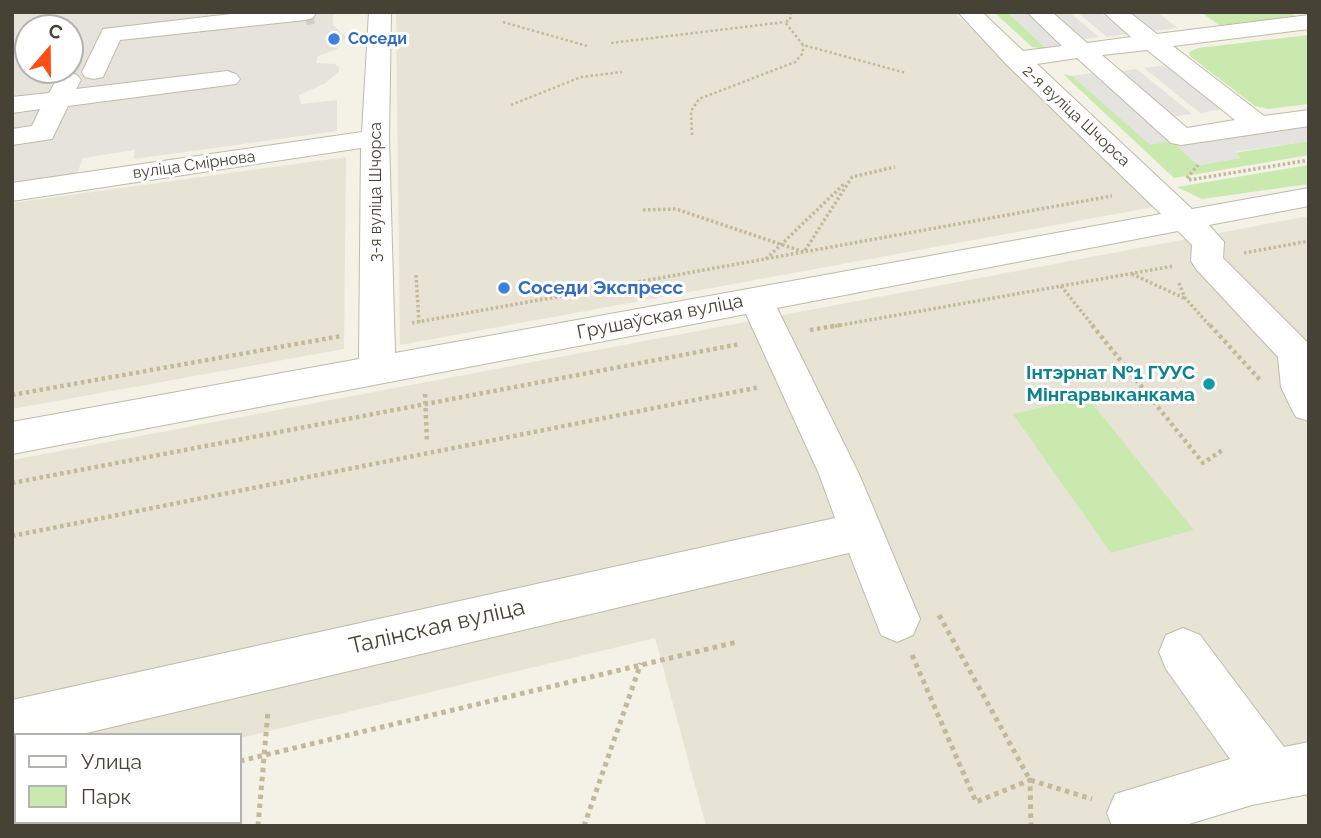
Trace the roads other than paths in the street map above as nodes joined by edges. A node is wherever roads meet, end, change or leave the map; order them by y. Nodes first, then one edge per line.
1 (138, 12) edge
2 (380, 12) edge
3 (969, 12) edge
4 (1038, 12) edge
5 (1114, 12) edge
6 (305, 13) edge
7 (1309, 22) edge
8 (1151, 42) junction
9 (1080, 51) junction
10 (1015, 59) junction
11 (94, 72) dead end
12 (227, 79) dead end
13 (58, 100) junction
14 (12, 105) edge
15 (1309, 118) edge
16 (1258, 125) junction
17 (12, 137) edge
18 (375, 138) junction
19 (12, 192) edge
20 (1309, 197) edge
21 (1185, 219) junction
22 (756, 299) junction
23 (377, 372) junction
24 (1309, 406) edge
25 (12, 438) edge
26 (862, 531) junction
27 (897, 619) road end
28 (1183, 652) dead end
29 (12, 725) edge
30 (1292, 772) edge
31 (1134, 813) road end

1 - 13 street
2 - 18 street, 3-я вуліца Шчорса
3 - 10 street, 2-я вуліца Шчорса
4 - 9 street
5 - 8 street
6 - 11 street
7 - 8 street
8 - 9 street
8 - 16 street
9 - 10 street
9 - 16 street
10 - 21 street, 2-я вуліца Шчорса
12 - 13 street
13 - 14 street
13 - 17 street
15 - 16 street
18 - 19 street, вуліца Смірнова
18 - 23 street, 3-я вуліца Шчорса
20 - 21 street, Грушаўская вуліца
21 - 22 street, Грушаўская вуліца
21 - 24 street, 2-я вуліца Шчорса
22 - 23 street, Грушаўская вуліца
22 - 26 street
23 - 25 street, Грушаўская вуліца
26 - 27 street
26 - 29 street, Талінская вуліца
28 - 30 street
30 - 31 street

